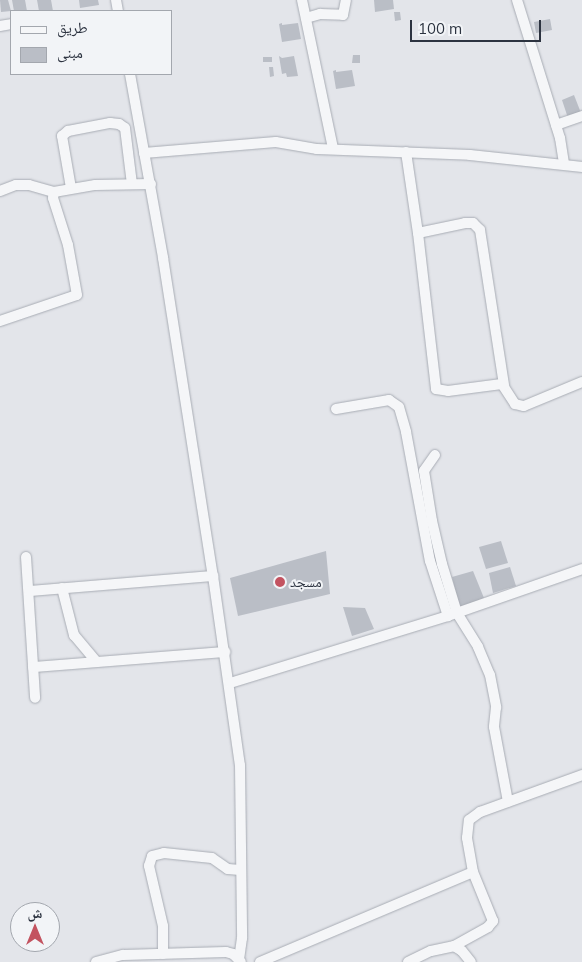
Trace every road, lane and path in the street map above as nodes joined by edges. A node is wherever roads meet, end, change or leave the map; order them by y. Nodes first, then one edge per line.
1 (302, 0) edge
2 (346, 0) edge
3 (517, 0) edge
4 (306, 18) junction
5 (130, 75) edge
6 (582, 116) edge
7 (556, 125) junction
8 (333, 149) junction
9 (406, 152) junction
10 (144, 153) junction
11 (564, 164) junction
12 (582, 167) edge
13 (132, 184) junction
14 (151, 184) junction
15 (70, 188) junction
16 (0, 191) edge
17 (54, 192) junction
18 (418, 233) junction
19 (0, 321) edge
20 (582, 382) edge
21 (504, 384) junction
22 (336, 409) dead end
23 (435, 455) dead end
24 (26, 557) dead end
25 (582, 569) edge
26 (214, 576) junction
27 (62, 588) junction
28 (29, 591) junction
29 (452, 614) junction
30 (225, 652) junction
31 (97, 662) junction
32 (33, 667) junction
33 (230, 683) junction
34 (35, 698) dead end
35 (582, 775) edge
36 (508, 802) junction
37 (240, 870) junction
38 (474, 872) junction
39 (454, 946) junction
40 (163, 954) junction
41 (240, 960) edge
42 (96, 962) edge
43 (260, 962) edge
44 (408, 962) edge
45 (471, 962) edge

1 - 4 street
2 - 4 street
3 - 7 street
4 - 8 street
5 - 10 street
6 - 7 street
7 - 11 street
8 - 9 street
8 - 10 street
9 - 11 street
9 - 18 street
10 - 14 street
11 - 12 street
13 - 14 street
13 - 15 street
13 - 15 street
14 - 26 street
15 - 17 street
16 - 17 street
17 - 19 street
18 - 21 street
18 - 21 street
20 - 21 street
22 - 29 street
23 - 29 street
24 - 28 street
25 - 29 street
26 - 27 street
26 - 30 street
27 - 28 street
27 - 31 street
28 - 32 street
29 - 33 street
29 - 36 street
30 - 31 street
30 - 33 street
31 - 32 street
32 - 34 street
33 - 37 street
35 - 36 street
36 - 38 street
37 - 40 street
37 - 41 street
38 - 39 street
38 - 43 street
39 - 44 street
39 - 45 street
40 - 41 street
40 - 42 street

